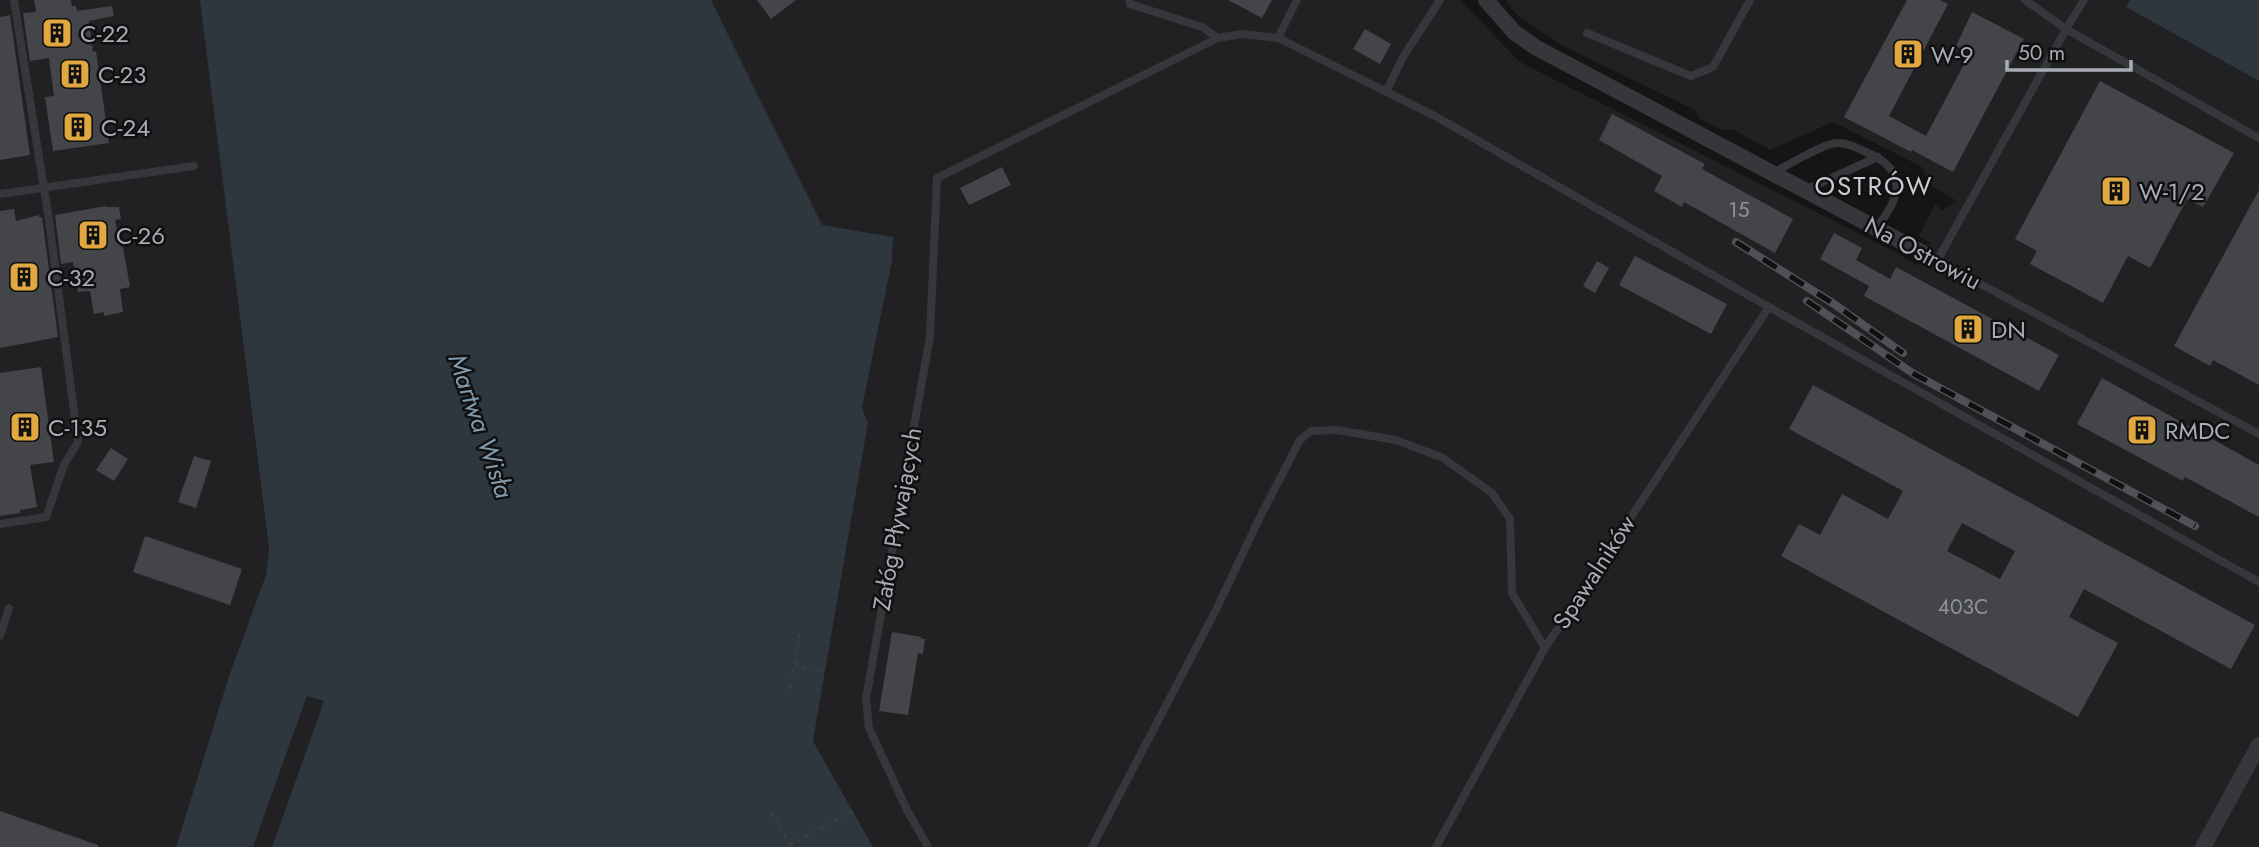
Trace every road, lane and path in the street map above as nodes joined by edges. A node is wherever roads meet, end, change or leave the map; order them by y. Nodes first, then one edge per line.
1 (14, 0) edge
2 (1129, 0) edge
3 (1297, 0) edge
4 (1440, 0) edge
5 (1486, 0) edge
6 (1749, 0) edge
7 (2025, 0) edge
8 (2084, 0) edge
9 (2066, 29) junction
10 (1587, 33) dead end
11 (1218, 38) junction
12 (1278, 38) junction
13 (1386, 92) junction
14 (2259, 138) edge
15 (1878, 157) junction
16 (194, 166) dead end
17 (1772, 173) junction
18 (43, 187) junction
19 (1805, 190) junction
20 (0, 194) edge
21 (1876, 228) junction
22 (1930, 257) junction
23 (1769, 307) junction
24 (2259, 434) edge
25 (0, 524) edge
26 (2259, 582) edge
27 (9, 608) dead end
28 (800, 632) dead end
29 (0, 636) edge
30 (1545, 648) junction
31 (795, 665) junction
32 (825, 672) dead end
33 (789, 697) dead end
34 (2259, 745) edge
35 (853, 811) dead end
36 (771, 813) dead end
37 (790, 846) edge
38 (928, 847) edge
39 (1092, 847) edge
40 (1436, 847) edge
41 (2203, 847) edge

1 - 18 lane
2 - 11 lane
3 - 12 lane
4 - 13 lane
5 - 17 street, Na Ostrowiu
6 - 10 lane
7 - 9 lane
8 - 9 lane
9 - 14 lane
9 - 22 lane
11 - 12 lane
11 - 38 lane, Załóg Pływających
12 - 13 lane
13 - 23 lane
15 - 17 lane
15 - 19 lane
15 - 21 lane
16 - 18 lane
17 - 19 street, Na Ostrowiu
18 - 20 lane
18 - 25 lane
19 - 21 street, Na Ostrowiu
21 - 22 street, Na Ostrowiu
22 - 24 lane, Na Ostrowiu
23 - 26 lane
23 - 30 lane, Spawalników
27 - 29 lane
28 - 31 path
30 - 39 lane
30 - 40 lane, Spawalników
31 - 32 path
31 - 33 path
34 - 41 street
35 - 37 path
36 - 37 path

